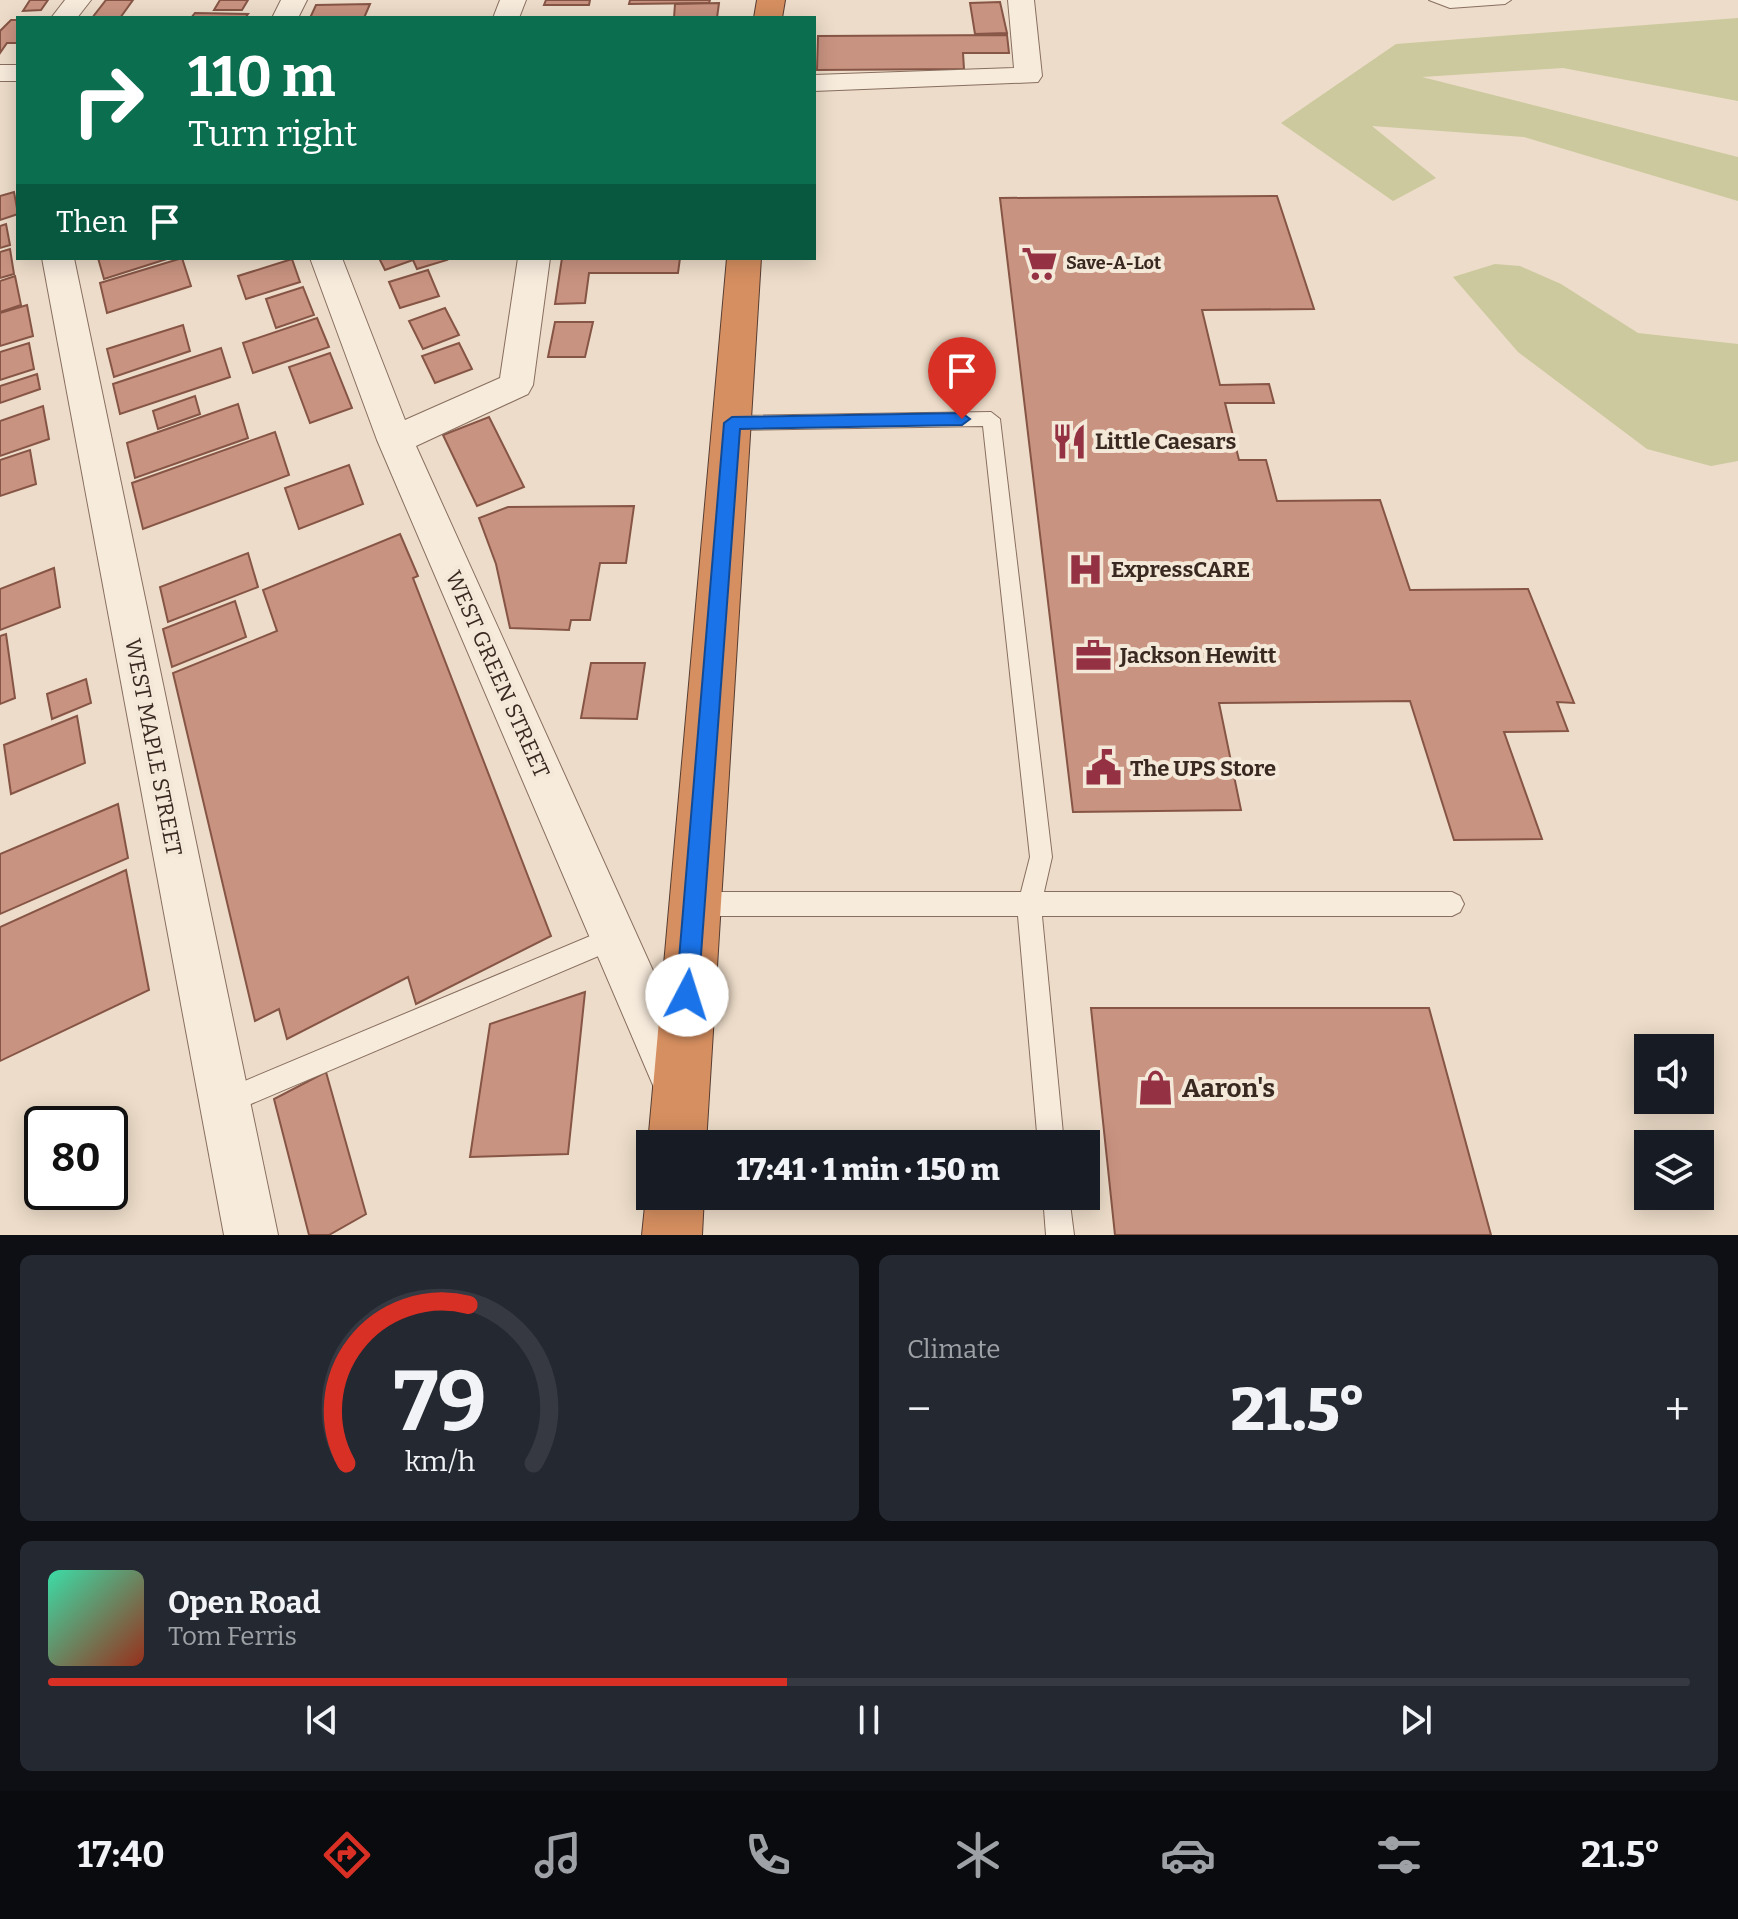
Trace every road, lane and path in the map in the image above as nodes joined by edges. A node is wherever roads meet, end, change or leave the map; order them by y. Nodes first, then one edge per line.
1 (78, 0) edge
2 (1021, 0) edge
3 (1435, 0) edge
4 (1505, 0) edge
5 (66, 16) edge
6 (816, 83) edge
7 (58, 260) edge
8 (327, 260) edge
9 (534, 260) edge
10 (744, 260) edge
11 (732, 423) junction
12 (395, 440) junction
13 (696, 904) junction
14 (1452, 904) dead end
15 (1029, 905) junction
16 (614, 938) junction
17 (679, 1086) junction
18 (225, 1102) junction
19 (677, 1130) edge
20 (1050, 1130) edge
21 (674, 1210) edge
22 (1057, 1210) edge
23 (251, 1235) edge
24 (672, 1235) edge
25 (1060, 1235) edge

1 - 5 street
2 - 6 street
3 - 4 lane
7 - 18 street, WEST MAPLE STREET
8 - 12 street, WEST GREEN STREET
9 - 12 street
10 - 11 highway
11 - 13 highway
11 - 15 lane
12 - 16 street, WEST GREEN STREET
13 - 15 lane
13 - 17 highway
14 - 15 lane
15 - 20 lane
16 - 17 street, WEST GREEN STREET
16 - 18 lane
17 - 19 highway
18 - 23 street, WEST MAPLE STREET
21 - 24 highway
22 - 25 lane

